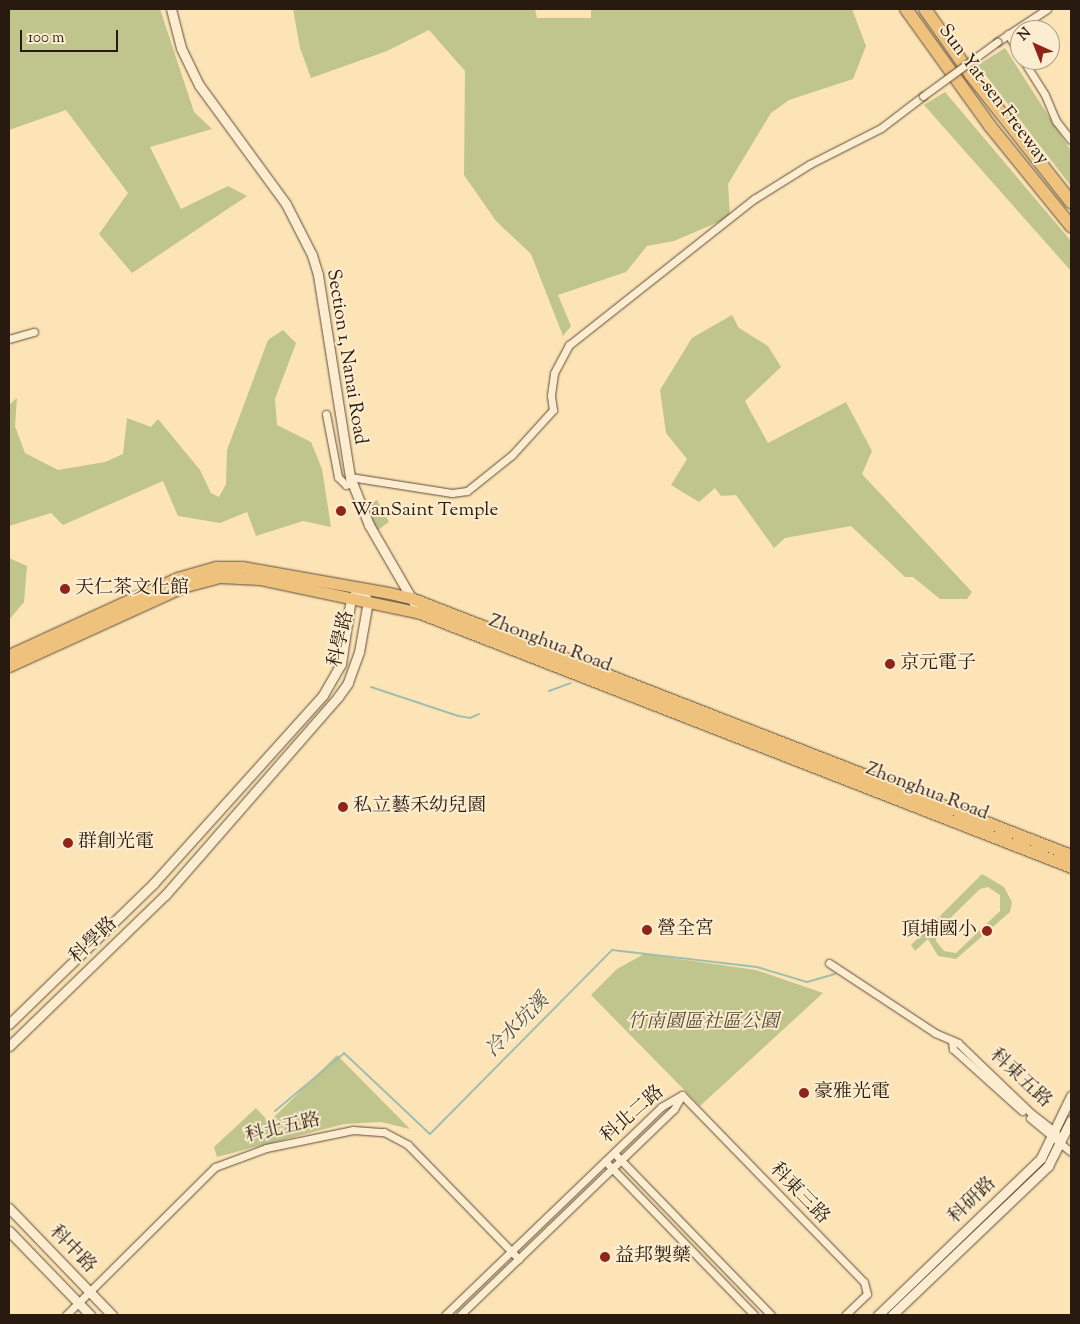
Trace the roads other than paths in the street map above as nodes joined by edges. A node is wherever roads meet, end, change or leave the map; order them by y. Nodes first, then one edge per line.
1 (171, 9) edge
2 (906, 9) edge
3 (925, 9) edge
4 (1046, 9) edge
5 (1008, 34) junction
6 (1010, 38) edge
7 (1029, 70) edge
8 (1071, 140) edge
9 (1071, 202) edge
10 (1071, 226) edge
11 (34, 332) dead end
12 (9, 339) edge
13 (326, 414) dead end
14 (351, 480) junction
15 (361, 588) junction
16 (351, 598) junction
17 (411, 598) junction
18 (368, 601) junction
19 (420, 612) junction
20 (526, 648) junction
21 (33, 649) junction
22 (9, 655) edge
23 (9, 666) edge
24 (1071, 856) edge
25 (1071, 866) edge
26 (829, 963) dead end
27 (9, 1024) edge
28 (9, 1046) edge
29 (682, 1095) junction
30 (1071, 1096) edge
31 (1071, 1120) edge
32 (1054, 1135) junction
33 (1061, 1144) junction
34 (614, 1152) junction
35 (1071, 1152) edge
36 (621, 1160) junction
37 (605, 1161) junction
38 (612, 1169) junction
39 (9, 1208) edge
40 (9, 1231) edge
41 (511, 1252) junction
42 (518, 1259) junction
43 (89, 1291) junction
44 (78, 1304) junction
45 (66, 1315) edge
46 (90, 1315) edge
47 (112, 1315) edge
48 (446, 1315) edge
49 (460, 1315) edge
50 (754, 1315) edge
51 (771, 1315) edge
52 (845, 1315) edge
53 (878, 1315) edge
54 (892, 1315) edge

1 - 14 street, Section 1, Nanai Road
2 - 10 highway, Sun Yat-sen Freeway
3 - 9 highway, Sun Yat-sen Freeway
4 - 5 street
5 - 6 street
5 - 14 street, bridge
7 - 8 street
11 - 12 street
13 - 14 street
14 - 17 street, Section 1, Nanai Road
15 - 16 street, 科學路
15 - 17 main road, Zhonghua Road
15 - 18 street, 科學路
15 - 21 main road, Zhonghua Road
16 - 18 main road, Zhonghua Road
16 - 21 main road, Zhonghua Road
16 - 27 street, 科學路
17 - 19 street, Section 1, Nanai Road
17 - 20 main road, Zhonghua Road
18 - 19 main road, Zhonghua Road
18 - 28 street, 科學路
19 - 20 main road, Zhonghua Road
20 - 24 main road, Zhonghua Road
20 - 25 main road, Zhonghua Road
21 - 22 main road, Zhonghua Road
21 - 23 main road, Zhonghua Road
26 - 32 street, 科東五路
29 - 34 street, 科北二路
29 - 36 street, 科北二路
29 - 52 street, 科東三路
30 - 32 street, 科研路
31 - 33 street, 科研路
32 - 33 street, 科東五路
32 - 53 street, 科研路
33 - 35 street
33 - 54 street, 科研路
34 - 36 street
34 - 37 street, 科北二路
36 - 38 street, 科北二路
36 - 51 street
37 - 38 street
37 - 41 street, 科北二路
38 - 42 street, 科北二路
38 - 50 street
39 - 43 street, 科中路
40 - 44 street, 科中路
41 - 42 street, 科北五路
41 - 43 street, 科北五路
41 - 48 street, 科北二路
42 - 49 street, 科北二路
43 - 44 street, 科北五路
43 - 47 street, 科中路
44 - 45 street, 科北五路
44 - 46 street, 科中路

